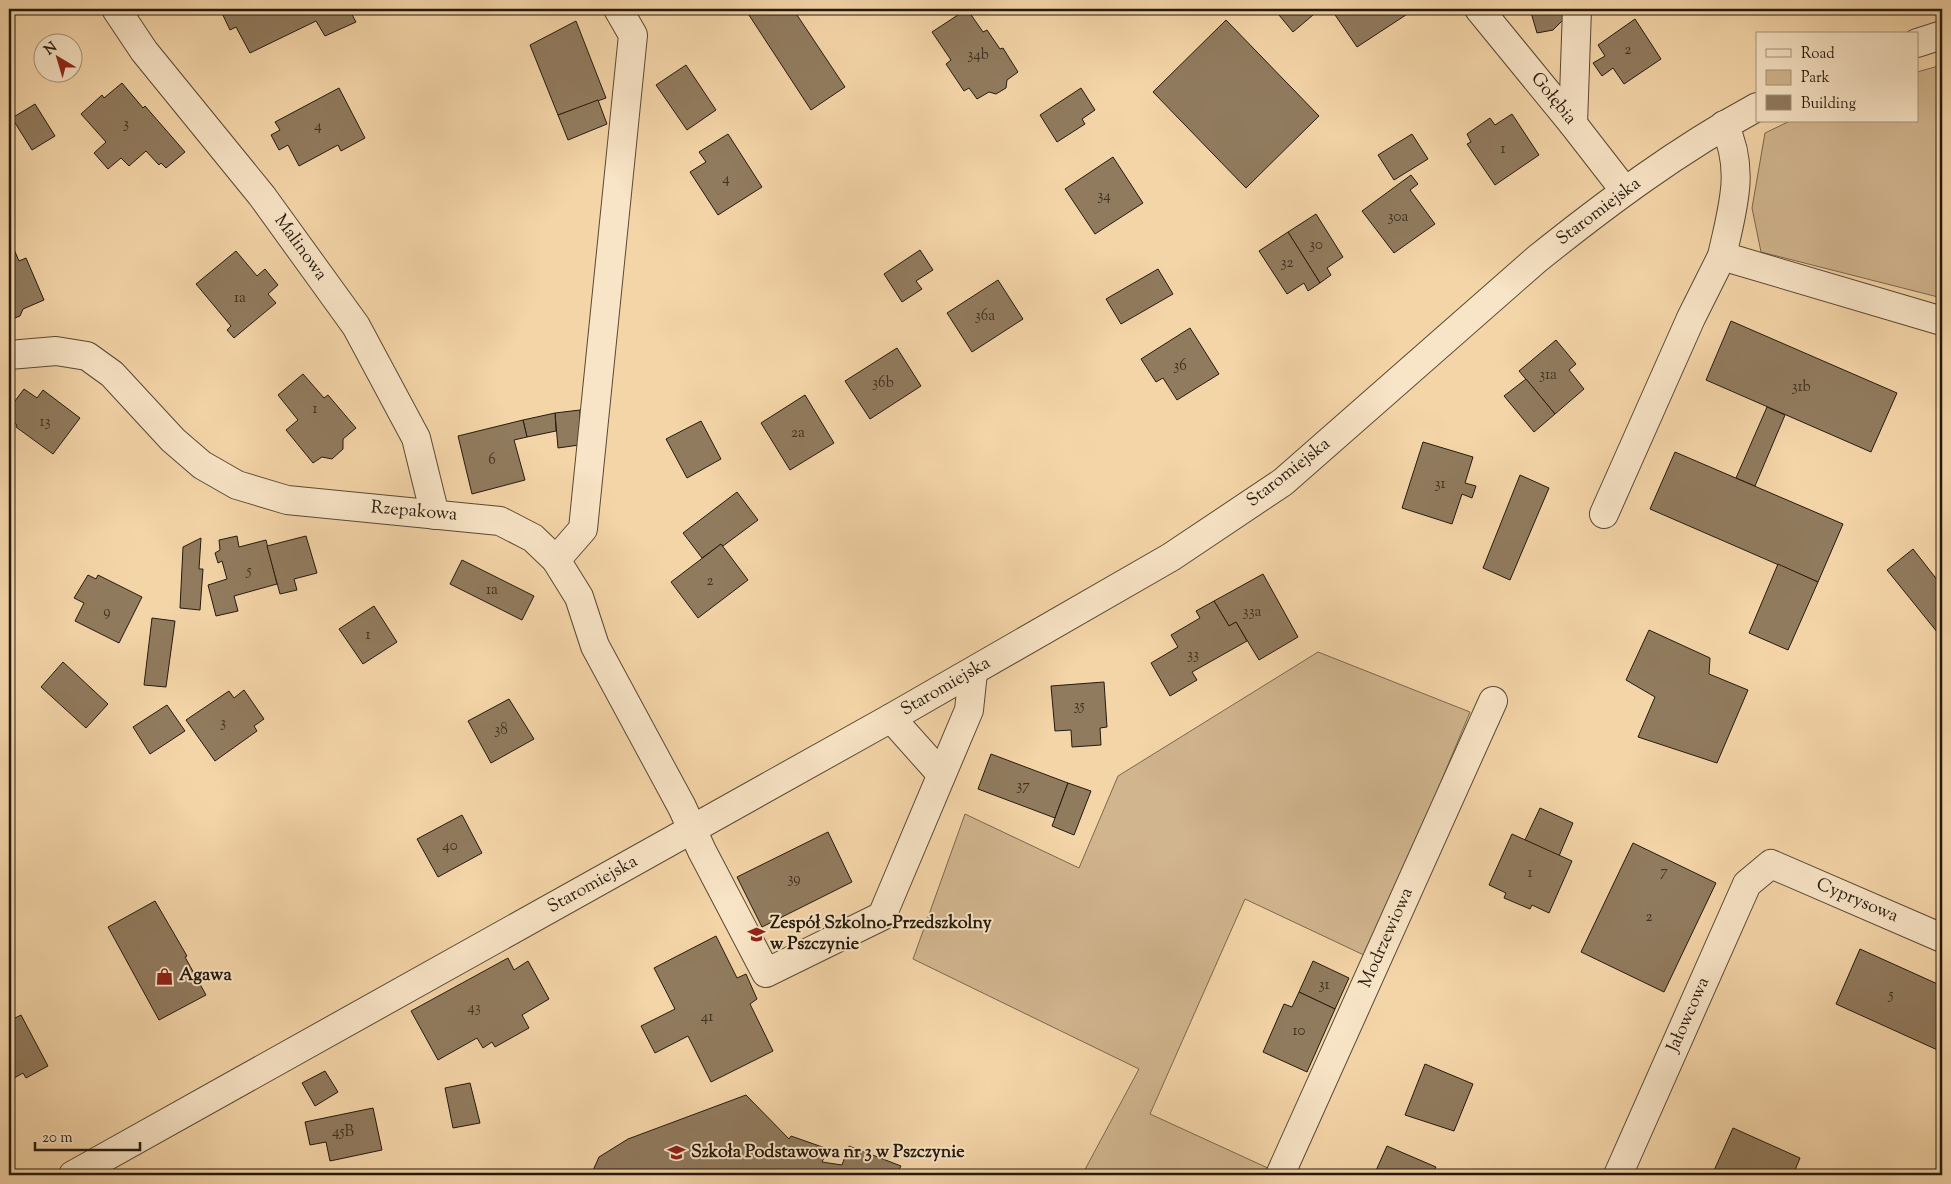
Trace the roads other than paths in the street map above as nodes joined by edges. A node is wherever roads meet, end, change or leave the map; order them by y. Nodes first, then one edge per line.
1 (116, 9) edge
2 (618, 9) edge
3 (1479, 9) edge
4 (1577, 9) edge
5 (1942, 35) edge
6 (1918, 42) edge
7 (1756, 108) edge
8 (1573, 124) junction
9 (1724, 125) junction
10 (1625, 191) junction
11 (1722, 256) junction
12 (1942, 321) edge
13 (9, 355) edge
14 (1604, 514) dead end
15 (435, 515) junction
16 (556, 560) junction
17 (973, 672) junction
18 (1493, 701) dead end
19 (891, 718) junction
20 (941, 774) junction
21 (693, 830) junction
22 (1771, 864) joint
23 (1942, 938) edge
24 (73, 1175) edge
25 (1280, 1175) edge
26 (1618, 1175) edge

1 - 15 street, Malinowa
2 - 16 street
3 - 8 street, Gołębia
4 - 8 street
5 - 6 street
7 - 9 street, Staromiejska
8 - 10 street, Gołębia
9 - 10 street, Staromiejska
9 - 11 street
10 - 17 street, Staromiejska
11 - 12 street
11 - 14 street
13 - 15 street, Rzepakowa
15 - 16 street, Rzepakowa
16 - 21 street, Rzepakowa
17 - 19 street, Staromiejska
17 - 20 street
18 - 25 street, Modrzewiowa
19 - 20 street
19 - 21 street, Staromiejska
20 - 21 street, Rzepakowa
21 - 24 street, Staromiejska
22 - 23 street, Cyprysowa
22 - 26 street, Jałowcowa

